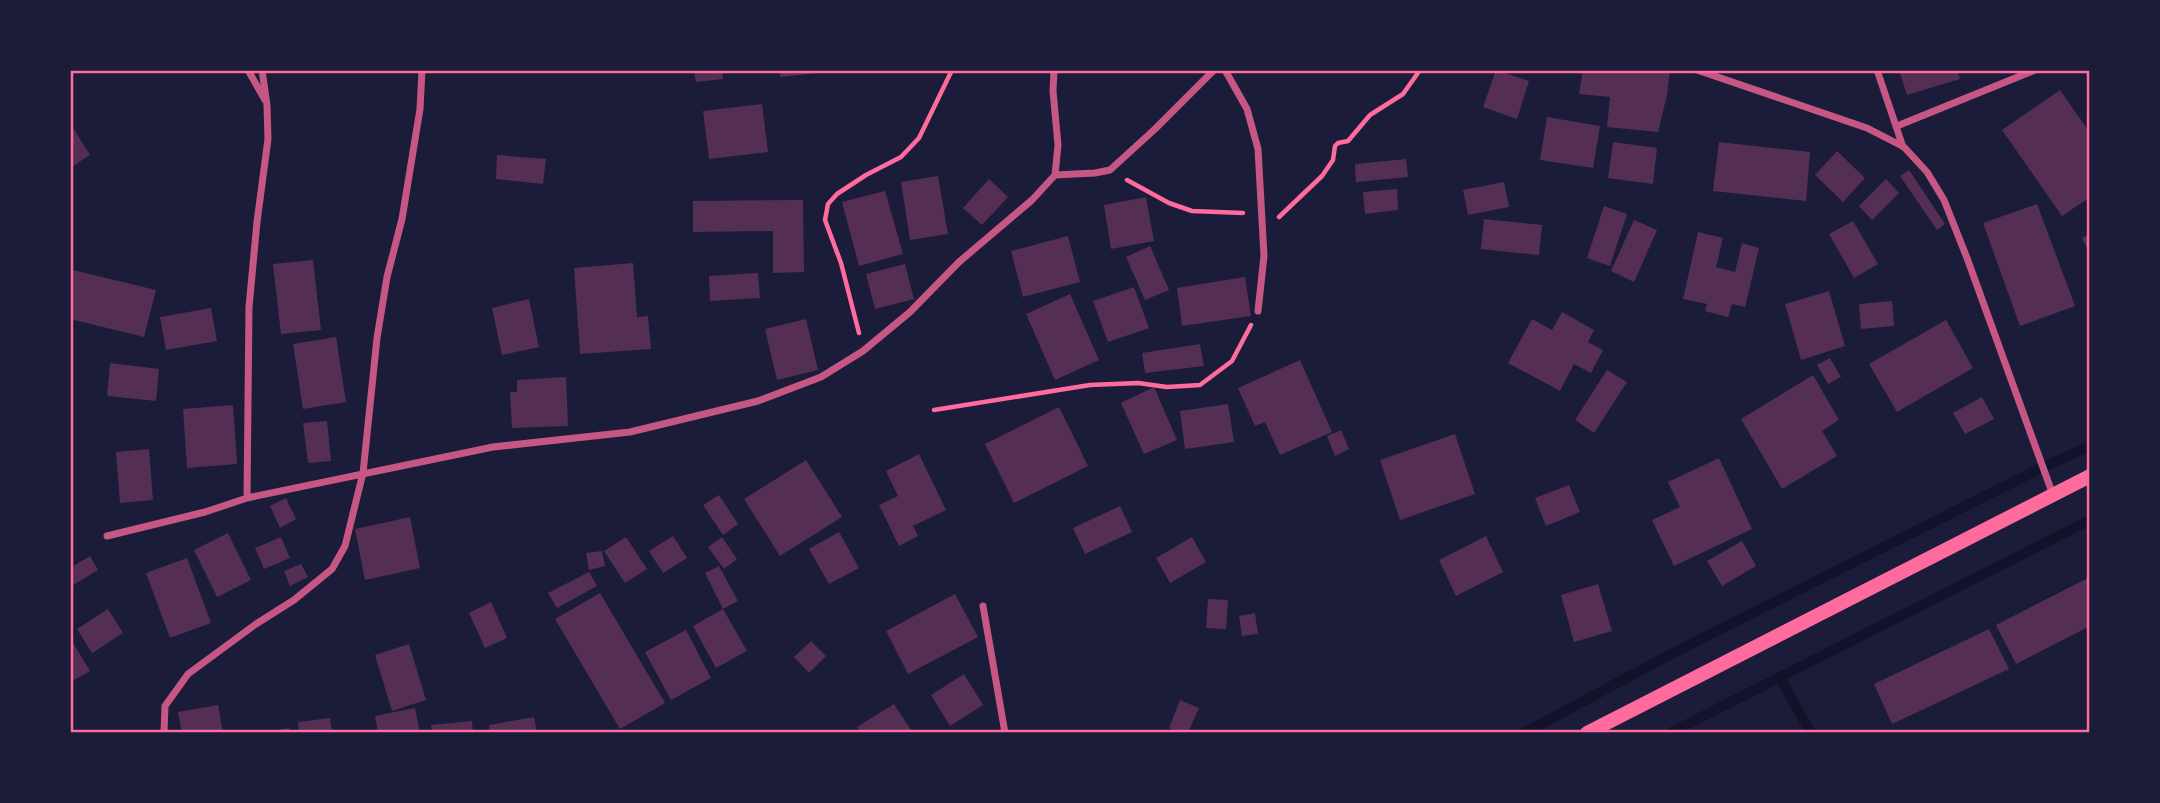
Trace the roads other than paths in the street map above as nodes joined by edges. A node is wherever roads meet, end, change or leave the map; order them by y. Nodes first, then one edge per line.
1 (248, 70) edge
2 (262, 70) edge
3 (422, 70) edge
4 (1054, 70) edge
5 (1214, 70) edge
6 (1226, 70) edge
7 (1697, 70) edge
8 (1877, 70) edge
9 (2035, 70) edge
10 (267, 106) junction
11 (1897, 127) junction
12 (1904, 148) junction
13 (1055, 175) junction
14 (1258, 311) road end
15 (363, 473) junction
16 (2090, 476) edge
17 (2053, 495) junction
18 (247, 498) junction
19 (107, 536) dead end
20 (982, 606) dead end
21 (164, 733) edge
22 (1005, 733) edge
23 (1587, 733) edge

1 - 10 street
2 - 10 street
3 - 15 street
4 - 13 street
5 - 13 street
6 - 14 street
7 - 12 street
8 - 11 street
9 - 11 street
10 - 18 street
11 - 12 street
12 - 17 street
13 - 15 street
15 - 18 street
15 - 21 street
16 - 17 main road
17 - 23 main road
18 - 19 street
20 - 22 street

